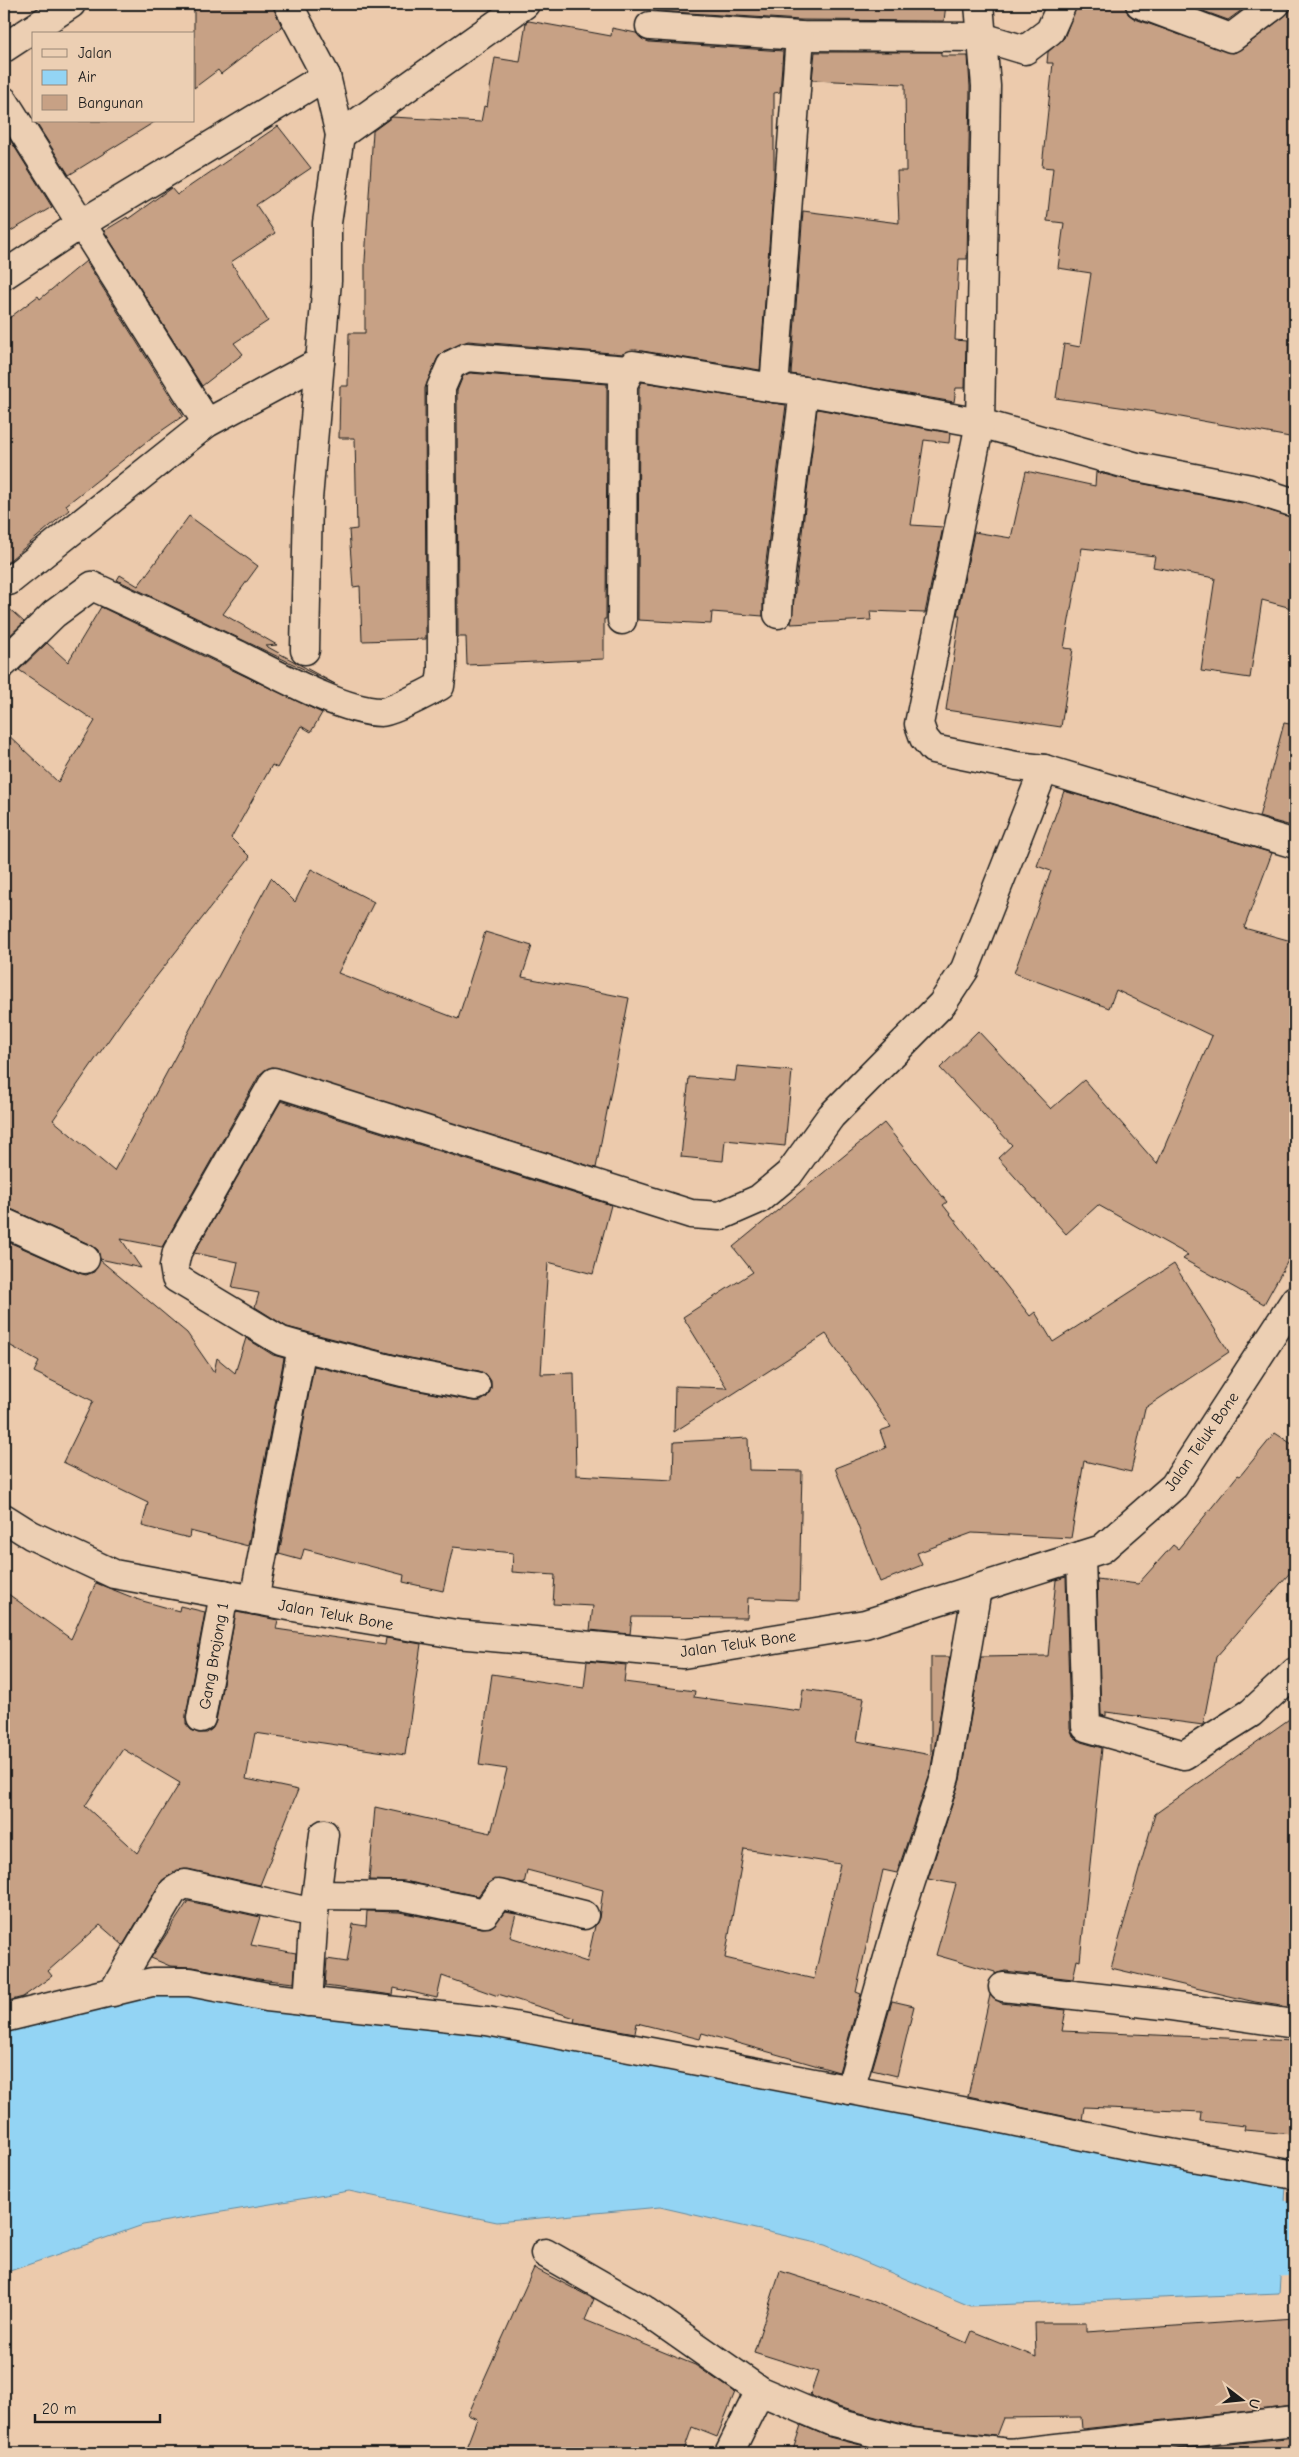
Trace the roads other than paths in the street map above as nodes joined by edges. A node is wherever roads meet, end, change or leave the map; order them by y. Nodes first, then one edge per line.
1 (71, 4) edge
2 (288, 4) edge
3 (526, 4) edge
4 (979, 4) edge
5 (1062, 4) edge
6 (1140, 4) edge
7 (1276, 4) edge
8 (650, 26) dead end
9 (800, 36) junction
10 (982, 37) junction
11 (4, 48) edge
12 (326, 76) junction
13 (4, 101) edge
14 (340, 135) junction
15 (81, 224) junction
16 (4, 275) edge
17 (320, 362) junction
18 (628, 370) junction
19 (774, 388) junction
20 (804, 391) junction
21 (207, 423) junction
22 (980, 423) junction
23 (1295, 503) edge
24 (4, 581) edge
25 (778, 614) dead end
26 (622, 620) dead end
27 (305, 650) dead end
28 (4, 662) edge
29 (1044, 769) junction
30 (1295, 844) edge
31 (4, 1229) edge
32 (86, 1259) dead end
33 (1295, 1300) edge
34 (302, 1347) junction
35 (476, 1386) dead end
36 (4, 1518) edge
37 (1082, 1556) junction
38 (976, 1589) junction
39 (224, 1594) junction
40 (254, 1600) junction
41 (1295, 1672) edge
42 (201, 1718) dead end
43 (324, 1834) dead end
44 (316, 1904) junction
45 (584, 1915) dead end
46 (1003, 1987) dead end
47 (113, 1992) junction
48 (308, 2002) junction
49 (4, 2018) edge
50 (1295, 2024) edge
51 (850, 2090) junction
52 (1295, 2175) edge
53 (544, 2253) dead end
54 (760, 2391) junction
55 (1295, 2421) edge
56 (1107, 2447) edge
57 (729, 2453) edge

1 - 11 street
2 - 12 street
3 - 14 street
4 - 10 street
5 - 10 street
6 - 7 street
8 - 9 street
9 - 10 street
9 - 19 street
10 - 22 street
12 - 14 street
12 - 15 street
13 - 15 street
14 - 17 street
15 - 16 street
15 - 21 street
17 - 21 street
17 - 27 street
18 - 19 street
18 - 26 street
18 - 28 street
19 - 20 street
20 - 22 street
20 - 25 street
21 - 24 street
22 - 23 street
22 - 29 street
29 - 30 street
29 - 34 street
31 - 32 street
33 - 37 street, Jalan Teluk Bone
34 - 35 street
34 - 40 street
36 - 39 street, Jalan Teluk Bone
37 - 38 street, Jalan Teluk Bone
37 - 41 street
38 - 40 street, Jalan Teluk Bone
38 - 51 street
39 - 40 street, Jalan Teluk Bone
39 - 42 street, Gang Brojong 1
43 - 44 street
44 - 45 street
44 - 47 street
44 - 48 street
46 - 50 street
47 - 48 street
47 - 49 street
48 - 51 street
51 - 52 street
53 - 54 street
54 - 56 street
54 - 57 street
55 - 56 street

